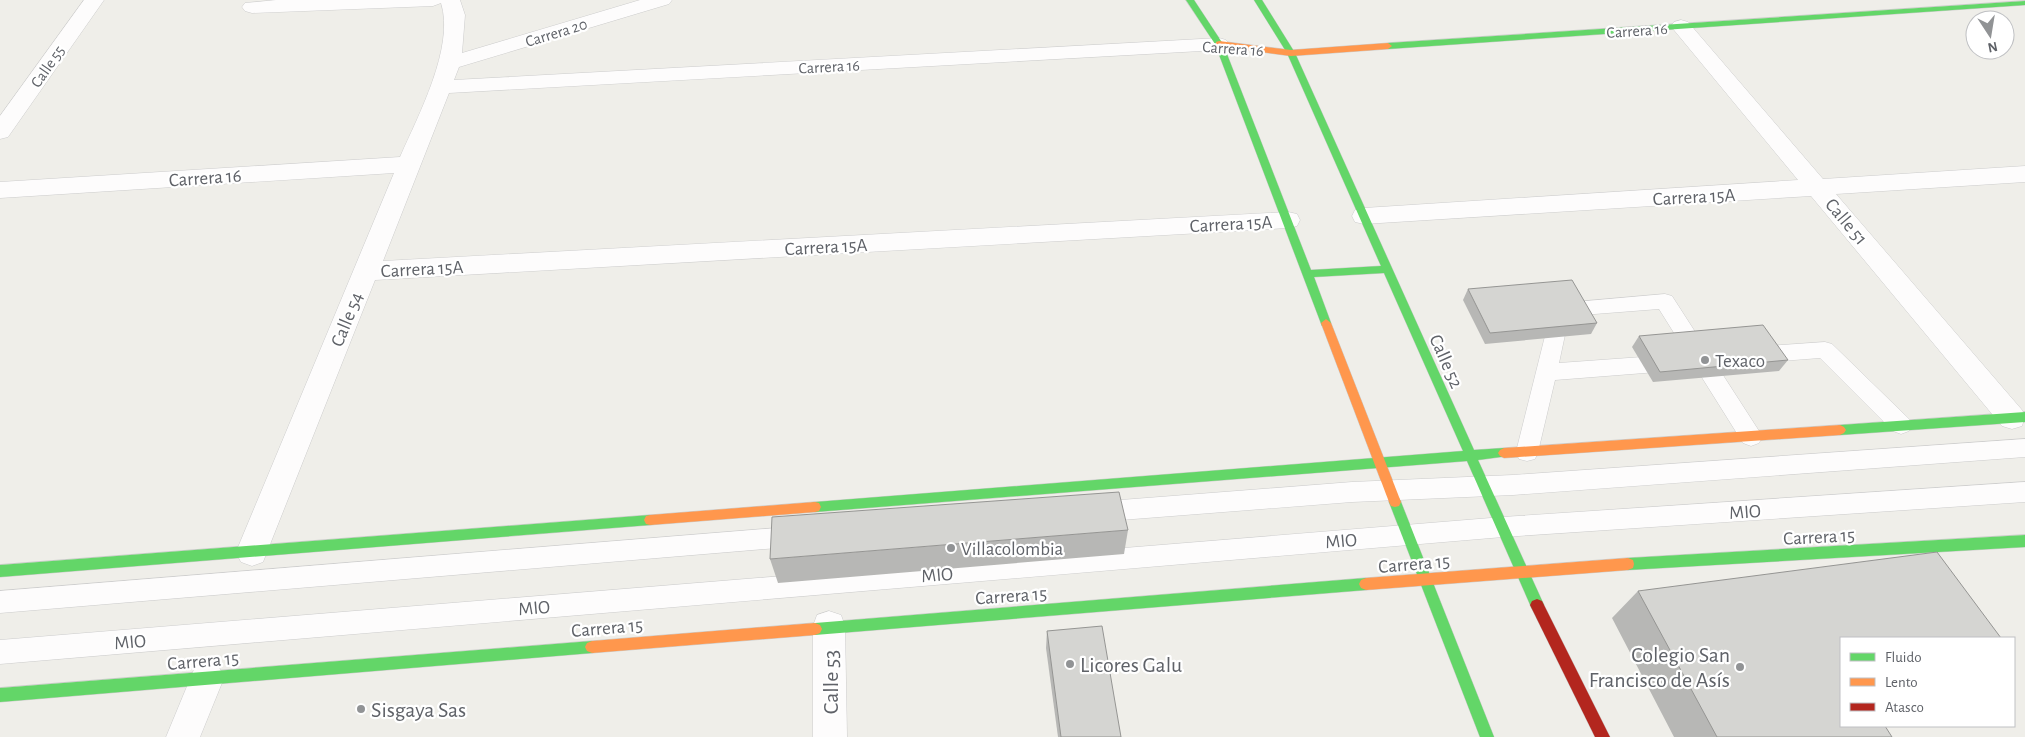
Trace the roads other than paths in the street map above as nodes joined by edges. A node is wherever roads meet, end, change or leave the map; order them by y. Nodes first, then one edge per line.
1 (94, 0) edge
2 (433, 0) edge
3 (450, 0) edge
4 (662, 0) edge
5 (1190, 0) edge
6 (1258, 0) edge
7 (1985, 3) edge
8 (2025, 3) edge
9 (252, 7) dead end
10 (1681, 26) junction
11 (1219, 44) junction
12 (1291, 53) junction
13 (450, 63) junction
14 (441, 87) junction
15 (0, 132) edge
16 (410, 164) junction
17 (2025, 174) edge
18 (1820, 188) junction
19 (0, 190) edge
20 (1364, 216) junction
21 (1288, 220) junction
22 (1388, 268) junction
23 (365, 271) junction
24 (1308, 274) junction
25 (1721, 358) junction
26 (1546, 372) junction
27 (2018, 418) edge
28 (1901, 425) junction
29 (1751, 437) junction
30 (2025, 448) edge
31 (1527, 452) junction
32 (1470, 455) junction
33 (1379, 463) junction
34 (1484, 486) junction
35 (1390, 490) junction
36 (2025, 492) edge
37 (1074, 514) edge
38 (1503, 527) junction
39 (825, 534) edge
40 (1408, 535) junction
41 (2025, 541) edge
42 (252, 552) junction
43 (0, 571) edge
44 (1523, 572) junction
45 (1425, 579) junction
46 (0, 602) edge
47 (829, 626) junction
48 (0, 652) edge
49 (207, 678) junction
50 (0, 695) edge
51 (183, 737) edge
52 (830, 737) edge
53 (1487, 737) edge
54 (1603, 737) edge

1 - 15 street, Calle 55
2 - 9 street
3 - 13 street, Calle 54
4 - 13 street, Carrera 20
5 - 11 main road
6 - 12 main road, Calle 52
7 - 8 main road, Carrera 16
7 - 10 main road, Carrera 16
10 - 12 main road, Carrera 16
10 - 18 street, Calle 51
11 - 12 main road, Carrera 16
11 - 14 street, Carrera 16
11 - 21 main road
12 - 20 main road, Calle 52
13 - 14 street, Calle 54
14 - 16 street, Calle 54
16 - 19 street, Carrera 16
16 - 23 street, Calle 54
17 - 18 street, Carrera 15A
18 - 20 street, Carrera 15A
18 - 27 street, Calle 51
20 - 22 main road, Calle 52
21 - 23 street, Carrera 15A
21 - 24 main road
22 - 24 main road
22 - 32 main road, Calle 52
23 - 42 street, Calle 54
24 - 33 main road
25 - 26 lane
25 - 26 lane
25 - 28 lane
25 - 29 lane
26 - 31 lane
27 - 28 main road
28 - 29 main road
29 - 31 main road
30 - 34 lane
31 - 32 main road
32 - 33 main road
32 - 34 main road, Calle 52
33 - 35 main road
33 - 42 main road
34 - 35 lane
34 - 38 main road, Calle 52
35 - 37 lane
35 - 40 main road
36 - 38 lane, MIO
38 - 40 lane, MIO
38 - 44 main road, Calle 52
39 - 46 lane
40 - 45 main road
40 - 48 lane, MIO
41 - 44 main road, Carrera 15
42 - 43 main road
44 - 45 main road, Carrera 15
44 - 54 main road, Calle 52
45 - 47 main road, Carrera 15
45 - 53 main road
47 - 49 main road, Carrera 15
47 - 52 street, Calle 53
49 - 50 main road, Carrera 15
49 - 51 street

